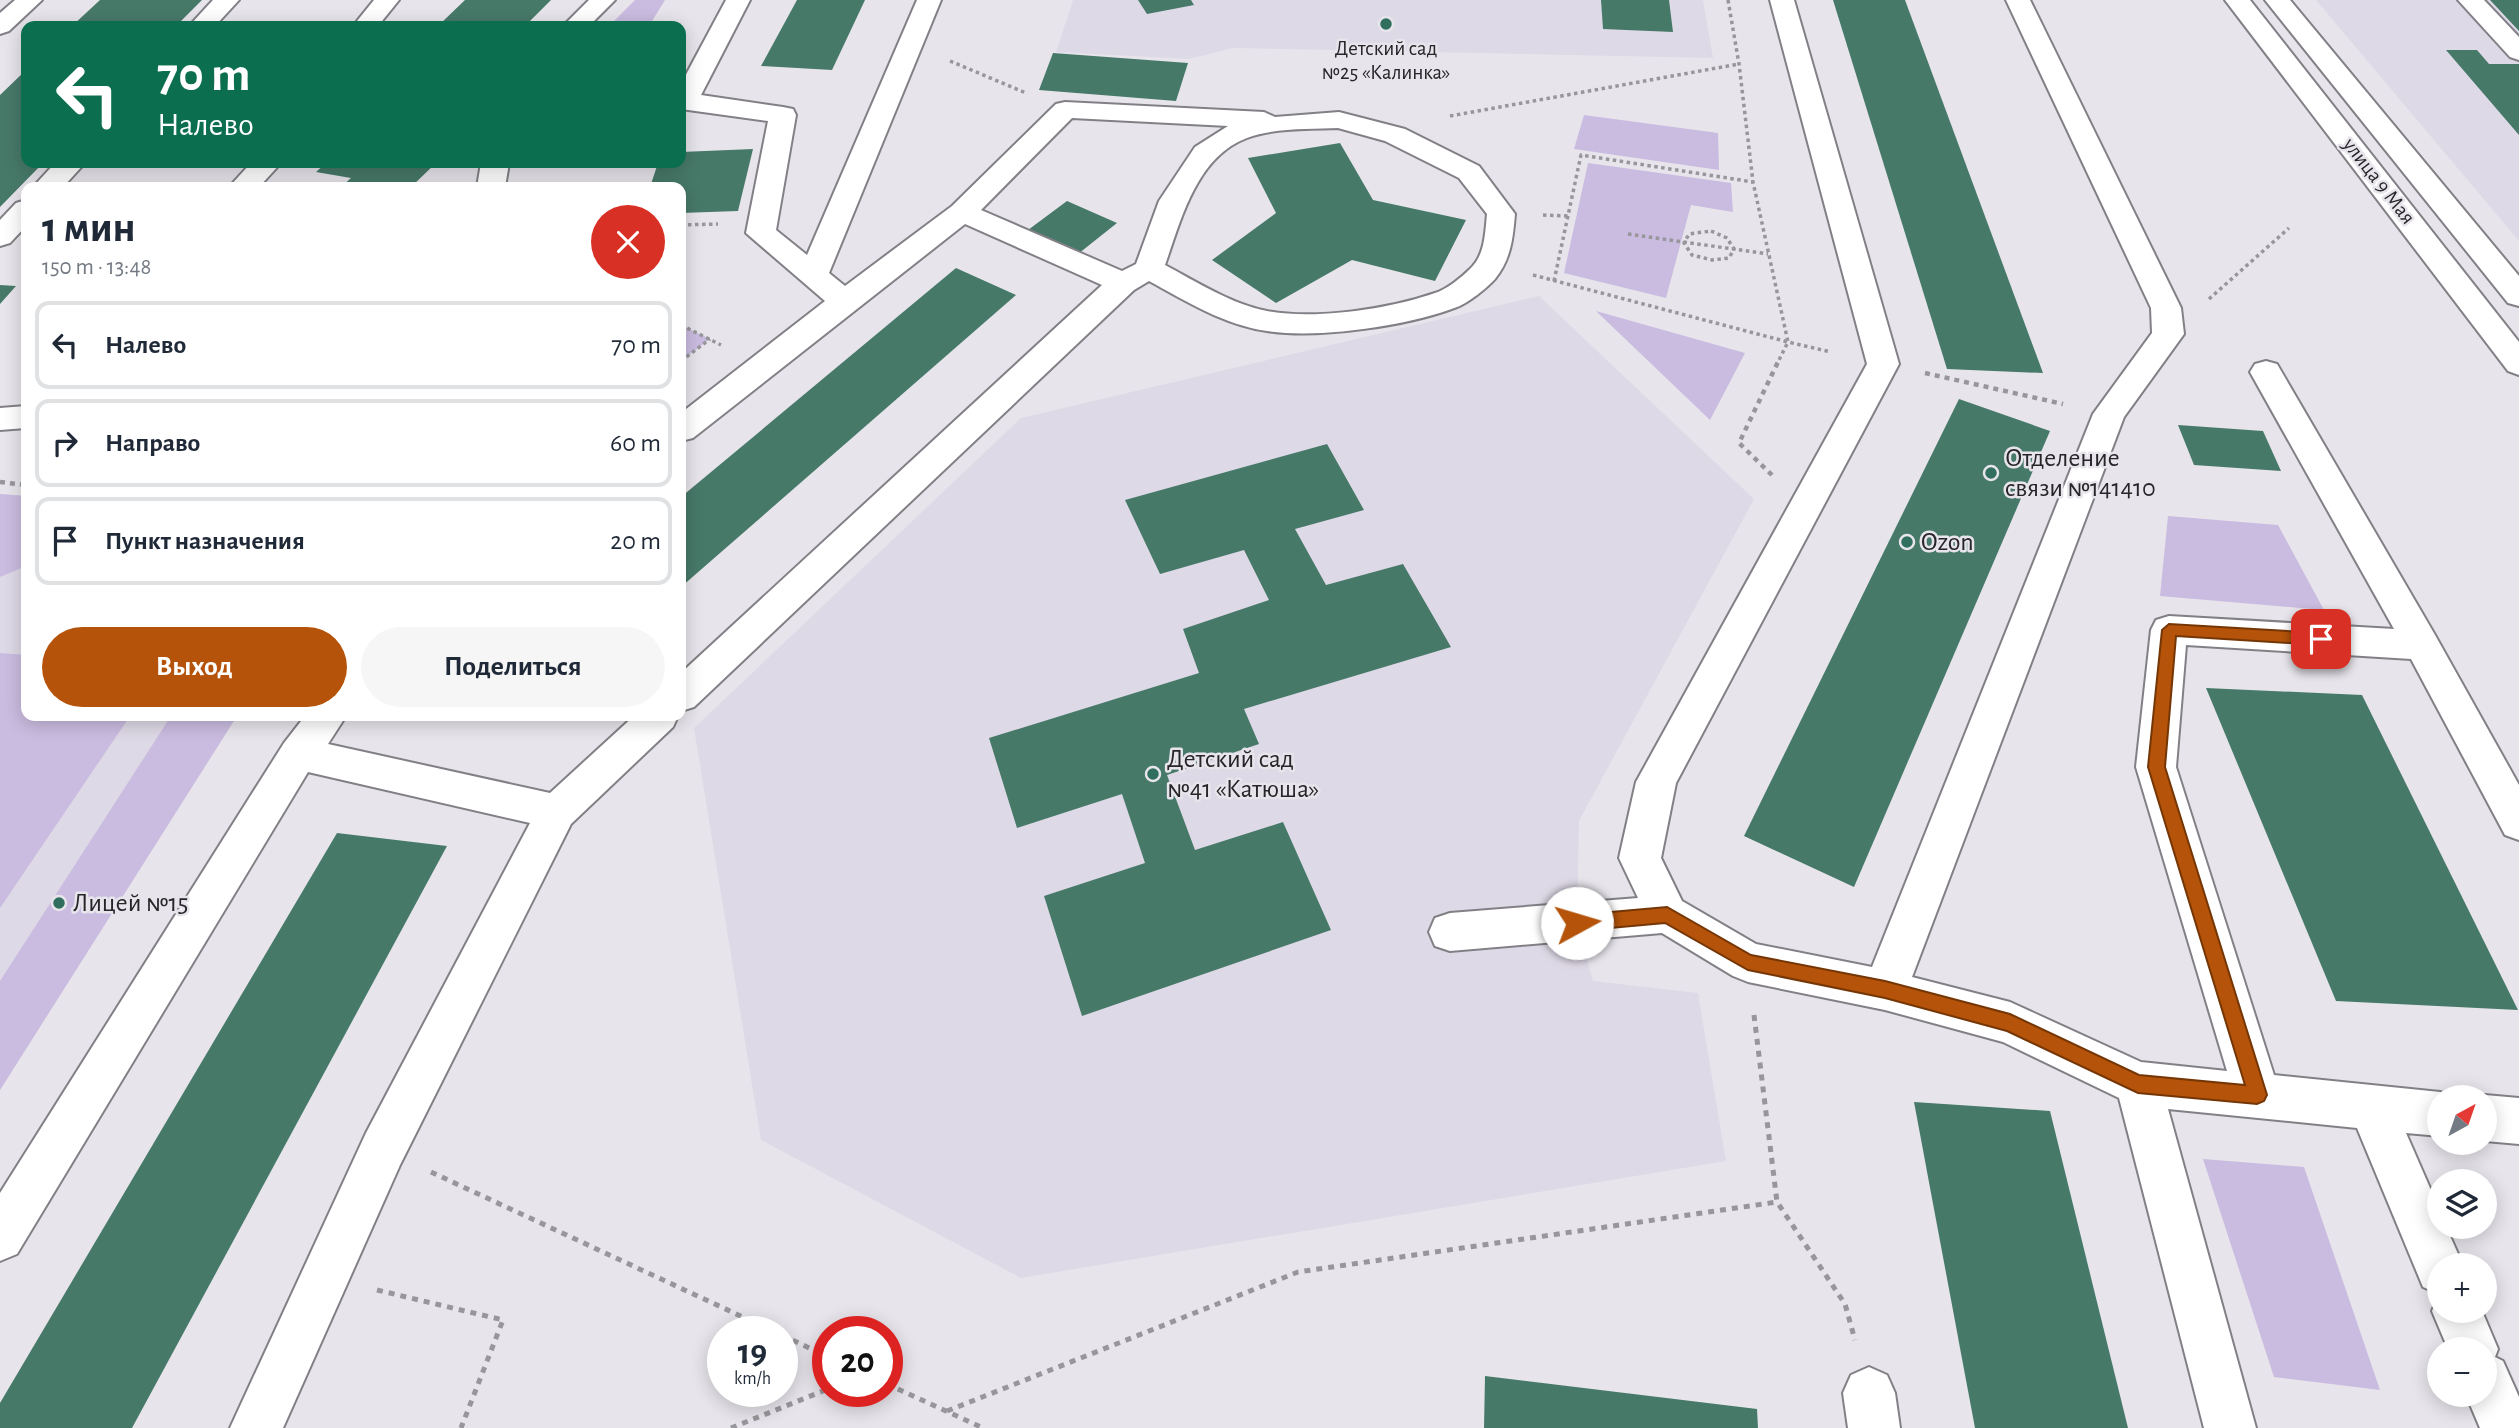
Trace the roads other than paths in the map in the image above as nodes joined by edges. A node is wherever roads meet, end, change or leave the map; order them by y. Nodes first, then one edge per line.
1 (30, 0) edge
2 (226, 0) edge
3 (387, 0) edge
4 (603, 0) edge
5 (738, 0) edge
6 (929, 0) edge
7 (1783, 0) edge
8 (2018, 0) edge
9 (2237, 0) edge
10 (2277, 0) edge
11 (2470, 0) edge
12 (206, 21) edge
13 (369, 21) edge
14 (580, 21) edge
15 (0, 26) edge
16 (2519, 52) edge
17 (686, 95) edge
18 (686, 101) edge
19 (1295, 122) junction
20 (66, 168) edge
21 (262, 168) edge
22 (52, 182) edge
23 (248, 182) edge
24 (962, 212) junction
25 (21, 214) edge
26 (0, 237) edge
27 (813, 275) junction
28 (1136, 276) junction
29 (2519, 296) edge
30 (844, 301) junction
31 (2519, 364) edge
32 (2266, 372) dead end
33 (21, 417) edge
34 (0, 419) edge
35 (686, 426) edge
36 (2422, 645) junction
37 (686, 691) edge
38 (323, 721) edge
39 (654, 721) edge
40 (298, 754) junction
41 (557, 811) junction
42 (2519, 823) edge
43 (1667, 915) junction
44 (1450, 932) dead end
45 (1885, 990) junction
46 (2138, 1084) junction
47 (2257, 1095) junction
48 (2372, 1108) junction
49 (2427, 1113) edge
50 (2497, 1119) edge
51 (2519, 1121) edge
52 (0, 1237) edge
53 (2433, 1253) edge
54 (2497, 1407) edge
55 (256, 1428) edge
56 (2230, 1428) edge
57 (2506, 1428) edge

1 - 15 main road
2 - 12 main road
3 - 13 main road
4 - 14 main road
5 - 17 main road
6 - 27 main road
7 - 43 main road
8 - 45 main road
9 - 31 main road, улица 9 Мая
10 - 29 main road, улица 9 Мая
11 - 16 main road
18 - 27 main road
19 - 24 main road
19 - 28 main road
19 - 28 main road
20 - 22 main road
21 - 23 main road
24 - 28 main road
24 - 30 main road
25 - 26 main road
27 - 30 main road
28 - 37 main road
30 - 35 main road
32 - 36 main road
33 - 34 main road
36 - 42 main road
36 - 47 main road
38 - 40 main road
39 - 41 main road
40 - 41 main road
40 - 52 main road
41 - 55 main road
43 - 44 main road
43 - 45 main road
45 - 46 main road
46 - 47 main road
46 - 56 main road
47 - 48 main road
48 - 49 main road
48 - 53 main road
50 - 51 main road
54 - 57 main road

